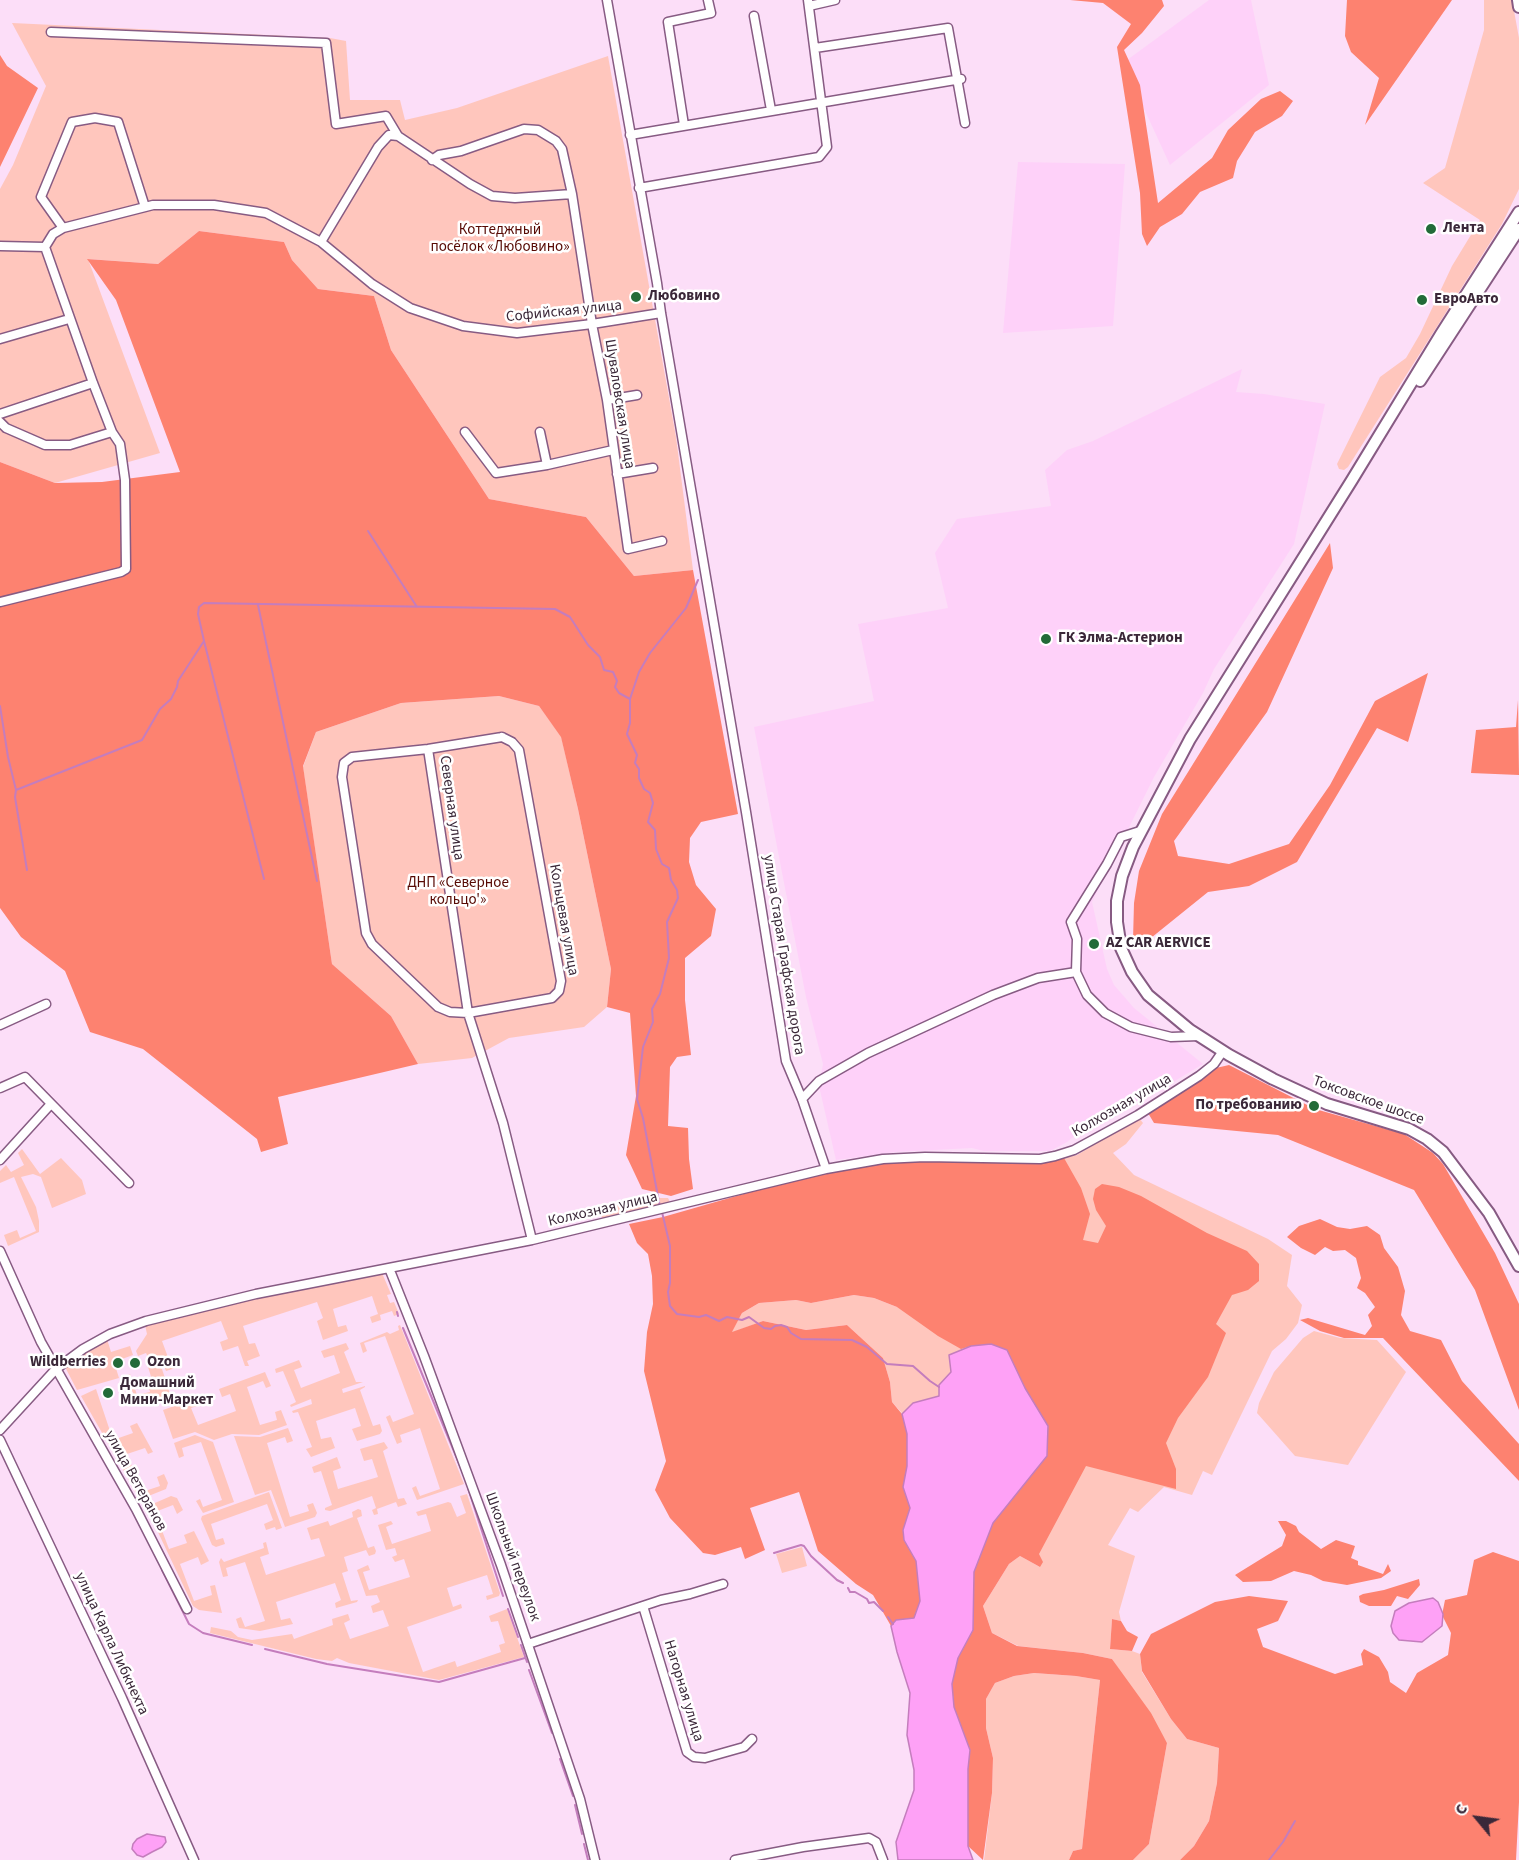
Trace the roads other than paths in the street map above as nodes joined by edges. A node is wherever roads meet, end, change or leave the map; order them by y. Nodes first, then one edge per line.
1 (607, 0) edge
2 (708, 0) edge
3 (835, 0) edge
4 (1518, 0) edge
5 (808, 3) edge
6 (1519, 8) edge
7 (754, 16) dead end
8 (51, 32) dead end
9 (815, 48) junction
10 (959, 79) junction
11 (822, 102) junction
12 (771, 110) junction
13 (965, 123) dead end
14 (684, 125) junction
15 (630, 135) junction
16 (398, 136) junction
17 (432, 160) junction
18 (639, 188) junction
19 (572, 194) junction
20 (1519, 204) edge
21 (145, 207) junction
22 (1519, 212) edge
23 (63, 228) junction
24 (1514, 229) edge
25 (1519, 238) edge
26 (321, 242) junction
27 (0, 246) edge
28 (45, 247) junction
29 (1507, 249) junction
30 (661, 313) junction
31 (69, 319) junction
32 (592, 324) junction
33 (0, 339) edge
34 (93, 383) junction
35 (637, 396) dead end
36 (607, 400) junction
37 (0, 414) edge
38 (0, 422) edge
39 (112, 432) junction
40 (465, 432) dead end
41 (540, 432) dead end
42 (613, 450) junction
43 (547, 465) junction
44 (653, 468) dead end
45 (617, 474) junction
46 (1352, 480) junction
47 (662, 541) dead end
48 (0, 602) edge
49 (428, 749) junction
50 (1140, 831) junction
51 (1076, 972) junction
52 (46, 1004) dead end
53 (468, 1013) junction
54 (0, 1025) edge
55 (1199, 1036) junction
56 (1223, 1051) junction
57 (0, 1088) edge
58 (802, 1099) junction
59 (50, 1105) junction
60 (0, 1160) edge
61 (826, 1169) junction
62 (129, 1184) dead end
63 (532, 1240) junction
64 (0, 1251) edge
65 (1519, 1266) edge
66 (389, 1268) junction
67 (56, 1369) junction
68 (0, 1430) edge
69 (0, 1440) edge
70 (723, 1584) dead end
71 (643, 1606) junction
72 (187, 1609) dead end
73 (528, 1644) junction
74 (752, 1739) dead end
75 (194, 1860) edge
76 (595, 1860) edge
77 (735, 1860) edge
78 (883, 1860) edge

1 - 15 street, улица Старая Графская дорога
2 - 14 street
3 - 5 street
4 - 6 main road
5 - 9 street
7 - 12 street
8 - 16 street
9 - 10 street
9 - 11 street
10 - 11 street
10 - 13 street
11 - 12 street
11 - 18 street
12 - 14 street
14 - 15 street
15 - 18 street, улица Старая Графская дорога
16 - 17 street
16 - 26 street
17 - 19 street
17 - 19 street, Шуваловская улица
18 - 30 street, улица Старая Графская дорога
19 - 32 street, Шуваловская улица
20 - 24 main road
21 - 23 street, Софийская улица
21 - 23 street
21 - 26 street, Софийская улица
22 - 24 main road
23 - 28 street
24 - 29 main road
24 - 46 main road
25 - 29 main road
26 - 32 street, Софийская улица
27 - 28 street
28 - 31 street
29 - 46 main road
30 - 32 street, Софийская улица
30 - 58 street, улица Старая Графская дорога
31 - 33 street
31 - 34 street
32 - 36 street, Шуваловская улица
34 - 37 street
34 - 39 street
35 - 36 street
36 - 42 street, Шуваловская улица
38 - 39 street
39 - 48 street
40 - 43 street
41 - 43 street
42 - 43 street
42 - 45 street, Шуваловская улица
44 - 45 street
45 - 47 street, Шуваловская улица
46 - 50 main road, Токсовское шоссе
49 - 53 street, Северная улица
49 - 53 street, Кольцевая улица
49 - 53 street, Кольцевая улица
50 - 51 street
50 - 55 main road, Токсовское шоссе
51 - 55 street
51 - 58 street
52 - 54 street
53 - 63 street, Северная улица
55 - 56 main road, Токсовское шоссе
56 - 61 street, Колхозная улица
56 - 65 main road, Токсовское шоссе
57 - 59 street
58 - 61 street, улица Старая Графская дорога
59 - 60 street
59 - 62 street
61 - 63 street, Колхозная улица
63 - 66 street, Колхозная улица
64 - 67 street, улица Ветеранов
66 - 67 street, Колхозная улица
66 - 73 street, Школьный переулок
67 - 68 street, Колхозная улица
67 - 72 street, улица Ветеранов
69 - 75 street, улица Карла Либкнехта
70 - 71 street
71 - 73 street
71 - 74 street, Нагорная улица
73 - 76 street, Школьный переулок
77 - 78 street

